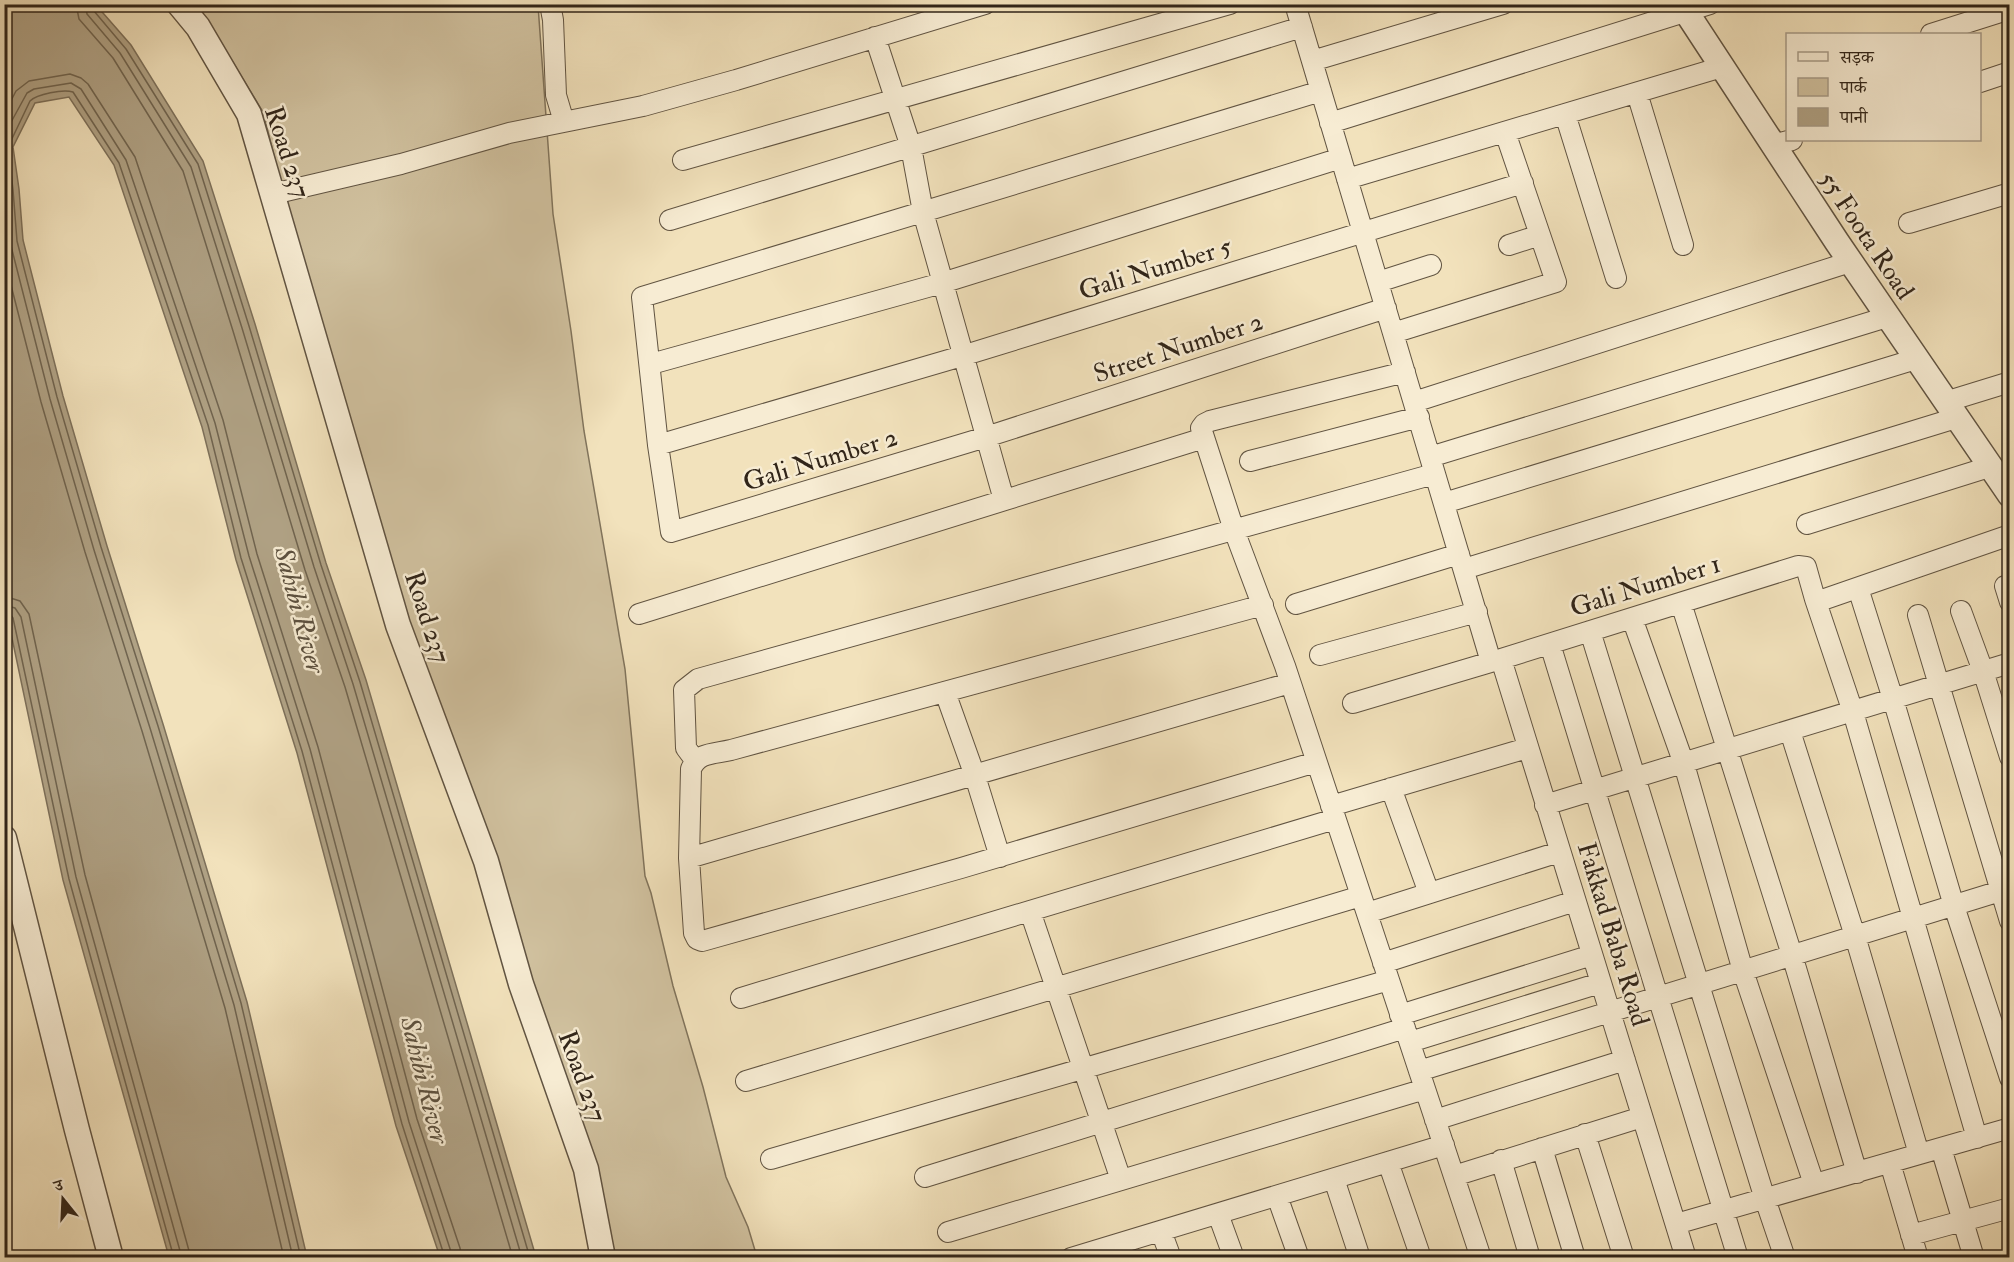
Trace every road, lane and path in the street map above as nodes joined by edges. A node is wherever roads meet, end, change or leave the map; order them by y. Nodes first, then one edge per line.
1 (179, 4) edge
2 (550, 4) edge
3 (985, 4) edge
4 (1230, 4) edge
5 (1295, 4) edge
6 (1503, 4) edge
7 (1710, 4) edge
8 (1684, 9) edge
9 (2010, 9) edge
10 (1302, 27) junction
11 (1934, 33) edge
12 (875, 37) junction
13 (1312, 61) junction
14 (1722, 67) junction
15 (2010, 72) edge
16 (1981, 82) edge
17 (1321, 92) junction
18 (1637, 93) junction
19 (896, 100) junction
20 (1565, 114) junction
21 (564, 122) junction
22 (1330, 123) junction
23 (1505, 132) junction
24 (1783, 142) edge
25 (910, 147) junction
26 (1341, 158) junction
27 (683, 160) dead end
28 (1347, 179) junction
29 (1522, 183) junction
30 (2010, 193) edge
31 (273, 194) junction
32 (923, 212) junction
33 (670, 220) dead end
34 (1909, 223) dead end
35 (1363, 232) junction
36 (1540, 234) junction
37 (1509, 245) dead end
38 (1683, 245) dead end
39 (1850, 262) junction
40 (1431, 265) dead end
41 (1616, 278) dead end
42 (1378, 282) junction
43 (942, 283) junction
44 (1386, 308) junction
45 (1887, 317) junction
46 (1394, 333) junction
47 (962, 356) junction
48 (1916, 359) junction
49 (651, 364) junction
50 (1405, 372) junction
51 (2010, 382) edge
52 (1416, 410) junction
53 (1951, 410) junction
54 (986, 437) junction
55 (1204, 438) junction
56 (658, 445) junction
57 (1250, 461) dead end
58 (1432, 466) junction
59 (1989, 467) junction
60 (2010, 495) edge
61 (1004, 500) junction
62 (1444, 503) junction
63 (1807, 524) dead end
64 (1234, 530) junction
65 (2010, 536) edge
66 (1461, 562) junction
67 (1858, 588) junction
68 (1815, 599) junction
69 (1681, 603) junction
70 (1296, 604) dead end
71 (1263, 605) junction
72 (1961, 611) dead end
73 (1477, 612) junction
74 (639, 614) dead end
75 (1918, 615) dead end
76 (1632, 618) junction
77 (1590, 631) junction
78 (1550, 644) junction
79 (1320, 655) dead end
80 (1496, 660) junction
81 (2010, 663) edge
82 (1983, 671) junction
83 (1290, 683) junction
84 (1939, 685) junction
85 (945, 692) junction
86 (1893, 699) junction
87 (1353, 703) dead end
88 (1853, 712) junction
89 (1790, 731) junction
90 (1527, 748) junction
91 (1726, 750) junction
92 (2010, 756) edge
93 (695, 760) junction
94 (1316, 762) junction
95 (1684, 764) junction
96 (975, 776) junction
97 (1635, 778) junction
98 (1391, 788) junction
99 (1596, 790) junction
100 (1545, 804) junction
101 (1333, 812) junction
102 (4, 838) edge
103 (1559, 852) junction
104 (1000, 857) junction
105 (689, 858) junction
106 (2005, 890) edge
107 (1429, 893) junction
108 (1575, 901) junction
109 (1364, 905) junction
110 (1954, 906) junction
111 (1030, 911) junction
112 (1914, 918) junction
113 (2010, 921) edge
114 (1856, 936) junction
115 (1592, 954) junction
116 (1792, 955) junction
117 (1743, 970) junction
118 (1386, 971) junction
119 (1600, 982) junction
120 (1699, 984) junction
121 (1055, 988) junction
122 (1658, 997) junction
123 (741, 998) dead end
124 (1610, 1012) junction
125 (1405, 1029) junction
126 (1625, 1060) junction
127 (1083, 1069) junction
128 (2010, 1078) edge
129 (1422, 1080) junction
130 (746, 1081) dead end
131 (1642, 1117) junction
132 (1435, 1120) junction
133 (1102, 1122) junction
134 (2010, 1128) edge
135 (1585, 1134) junction
136 (1977, 1138) junction
137 (1443, 1145) junction
138 (1542, 1148) junction
139 (1941, 1148) junction
140 (1918, 1155) junction
141 (771, 1159) dead end
142 (1501, 1160) junction
143 (1388, 1162) junction
144 (1890, 1163) junction
145 (1857, 1173) junction
146 (1454, 1176) junction
147 (925, 1177) dead end
148 (1334, 1179) junction
149 (1121, 1180) junction
150 (1814, 1185) junction
151 (1277, 1196) junction
152 (1765, 1199) junction
153 (2010, 1208) edge
154 (1724, 1210) junction
155 (1218, 1214) junction
156 (1963, 1221) junction
157 (1676, 1224) junction
158 (1161, 1231) junction
159 (948, 1232) dead end
160 (1911, 1235) junction
161 (1112, 1252) edge
162 (111, 1257) edge
163 (603, 1257) edge
164 (1071, 1257) edge
165 (1171, 1257) edge
166 (1234, 1257) edge
167 (1299, 1257) edge
168 (1360, 1257) edge
169 (1421, 1257) edge
170 (1481, 1257) edge
171 (1530, 1257) edge
172 (1575, 1257) edge
173 (1624, 1257) edge
174 (1686, 1257) edge
175 (1738, 1257) edge
176 (1785, 1257) edge
177 (1918, 1257) edge
178 (1974, 1257) edge

1 - 31 street, Road 237
2 - 21 street
3 - 12 street
4 - 19 street
5 - 10 street, Fakkad Baba Road
6 - 13 street
7 - 8 street
8 - 14 street, 55 Foota Road
8 - 22 street
9 - 11 street
10 - 13 street, Fakkad Baba Road
10 - 25 street
12 - 19 street
12 - 21 street
13 - 17 street, Fakkad Baba Road
14 - 18 street
14 - 24 street, 55 Foota Road
15 - 16 street
17 - 22 street, Fakkad Baba Road
17 - 32 street
18 - 20 street
18 - 38 street
19 - 25 street
19 - 27 street
20 - 23 street
20 - 41 street
21 - 31 street
22 - 26 street, Fakkad Baba Road
23 - 28 street
23 - 29 street
24 - 39 street, 55 Foota Road
25 - 32 street
25 - 33 street
26 - 28 street, Fakkad Baba Road
26 - 43 street
28 - 35 street, Fakkad Baba Road
29 - 35 street, Gali Number 5
29 - 36 street
30 - 34 street
31 - 163 street, Road 237
32 - 43 street
32 - 49 street
35 - 42 street, Fakkad Baba Road
35 - 47 street, Gali Number 5
36 - 37 street
36 - 46 street
39 - 45 street, 55 Foota Road
39 - 52 street
40 - 42 street
42 - 44 street, Fakkad Baba Road
43 - 47 street
43 - 49 street
44 - 46 street, Fakkad Baba Road
44 - 54 street, Street Number 2
45 - 48 street, 55 Foota Road
45 - 58 street
46 - 50 street, Fakkad Baba Road
47 - 54 street
47 - 56 street, Gali Number 5
48 - 53 street, 55 Foota Road
48 - 62 street
49 - 56 street
50 - 52 street, Fakkad Baba Road
50 - 55 street
51 - 53 street
52 - 57 street
52 - 58 street, Fakkad Baba Road
53 - 59 street, 55 Foota Road
53 - 66 street
54 - 56 street, Gali Number 2
54 - 61 street
55 - 61 street
55 - 64 street
58 - 62 street, Fakkad Baba Road
58 - 64 street
59 - 60 street, 55 Foota Road
59 - 63 street
61 - 74 street
62 - 66 street, Fakkad Baba Road
64 - 71 street
64 - 93 street
65 - 67 street
66 - 70 street
66 - 73 street, Fakkad Baba Road
67 - 68 street
67 - 86 street
68 - 69 street, Gali Number 1
68 - 88 street
69 - 76 street, Gali Number 1
69 - 91 street
71 - 83 street
71 - 85 street
72 - 82 street
73 - 79 street
73 - 80 street, Fakkad Baba Road
75 - 84 street
76 - 77 street, Gali Number 1
76 - 95 street
77 - 78 street, Gali Number 1
77 - 97 street
78 - 80 street, Gali Number 1
78 - 99 street
80 - 87 street, Gali Number 1
80 - 90 street, Fakkad Baba Road
81 - 82 street
82 - 84 street
82 - 92 street
83 - 94 street
83 - 96 street
84 - 86 street
84 - 106 street
85 - 93 street
85 - 96 street
86 - 88 street
86 - 110 street
88 - 89 street
88 - 112 street
89 - 91 street
89 - 114 street
90 - 98 street
90 - 100 street, Fakkad Baba Road
91 - 95 street
91 - 116 street
93 - 105 street
94 - 101 street
94 - 104 street
95 - 97 street
95 - 117 street
96 - 104 street
96 - 105 street
97 - 99 street
97 - 120 street
98 - 101 street
98 - 107 street
99 - 100 street
99 - 122 street
100 - 103 street, Fakkad Baba Road
101 - 109 street
101 - 111 street
102 - 162 street
103 - 107 street
103 - 108 street, Fakkad Baba Road
104 - 105 street
106 - 110 street
106 - 113 street
107 - 109 street
108 - 115 street, Fakkad Baba Road
108 - 118 street
109 - 118 street
109 - 121 street
110 - 112 street
110 - 128 street
111 - 121 street
111 - 123 street
112 - 114 street
112 - 136 street
114 - 116 street
114 - 140 street
115 - 119 street, Fakkad Baba Road
115 - 125 street
116 - 117 street
116 - 145 street
117 - 120 street
117 - 150 street
118 - 125 street
118 - 127 street
119 - 124 street, Fakkad Baba Road
119 - 125 street
120 - 122 street
120 - 152 street
121 - 127 street
121 - 130 street
122 - 124 street
122 - 154 street
124 - 126 street, Fakkad Baba Road
124 - 129 street
125 - 129 street
125 - 133 street
126 - 131 street, Fakkad Baba Road
126 - 132 street
127 - 133 street
127 - 141 street
129 - 132 street
129 - 149 street
131 - 135 street
131 - 157 street, Fakkad Baba Road
132 - 137 street
133 - 147 street
133 - 149 street
134 - 136 street
135 - 138 street
135 - 173 street
136 - 139 street
137 - 143 street
137 - 146 street
138 - 142 street
138 - 172 street
139 - 140 street
139 - 156 street
140 - 144 street
142 - 146 street
142 - 171 street
143 - 148 street
143 - 169 street
144 - 145 street
144 - 160 street
145 - 150 street
146 - 170 street
148 - 151 street
148 - 168 street
149 - 159 street
150 - 152 street
151 - 155 street
151 - 167 street
152 - 154 street
152 - 176 street
153 - 156 street
154 - 157 street
154 - 175 street
155 - 158 street
155 - 166 street
156 - 160 street
156 - 178 street
157 - 174 street, Fakkad Baba Road
158 - 161 street
158 - 165 street
160 - 177 street
161 - 164 street

